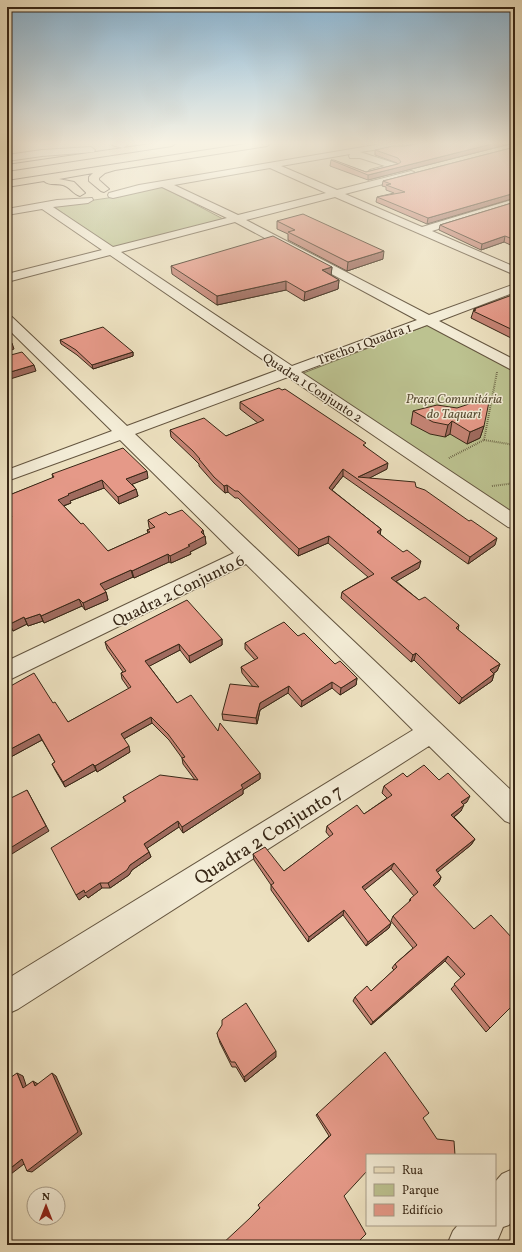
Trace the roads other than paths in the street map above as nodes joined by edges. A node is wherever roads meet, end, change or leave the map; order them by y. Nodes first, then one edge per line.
1 (63, 201) edge
2 (200, 201) edge
3 (304, 201) edge
4 (356, 201) edge
5 (515, 202) edge
6 (43, 205) junction
7 (7, 212) edge
8 (237, 219) junction
9 (423, 230) junction
10 (112, 251) junction
11 (515, 271) edge
12 (7, 278) edge
13 (515, 288) edge
14 (7, 320) edge
15 (428, 320) junction
16 (37, 349) junction
17 (22, 354) edge
18 (515, 366) edge
19 (289, 371) junction
20 (124, 433) junction
21 (7, 476) edge
22 (515, 523) edge
23 (249, 554) junction
24 (7, 672) edge
25 (432, 731) junction
26 (515, 812) edge
27 (7, 998) edge
28 (515, 1188) edge
29 (496, 1210) edge
30 (483, 1226) edge
31 (467, 1245) edge

1 - 6 street
2 - 8 street
3 - 8 street
4 - 9 street
5 - 9 street
6 - 7 street
6 - 10 street, Quadra 1 Conjunto 2
8 - 10 street
8 - 15 street
9 - 11 street
10 - 12 street
10 - 19 street, Quadra 1 Conjunto 2
13 - 15 street, Trecho 1 Quadra 1
14 - 16 street
15 - 18 street
15 - 19 street, Trecho 1 Quadra 1
16 - 17 street
16 - 20 street
19 - 20 street, Trecho 1 Quadra 1
19 - 22 street, Quadra 1 Conjunto 2
20 - 21 street, Trecho 1 Quadra 1
20 - 23 street
23 - 24 street, Quadra 2 Conjunto 6
23 - 25 street, Quadra 2 Conjunto 6
25 - 26 street
25 - 27 street, Quadra 2 Conjunto 7
28 - 29 street
30 - 31 street

